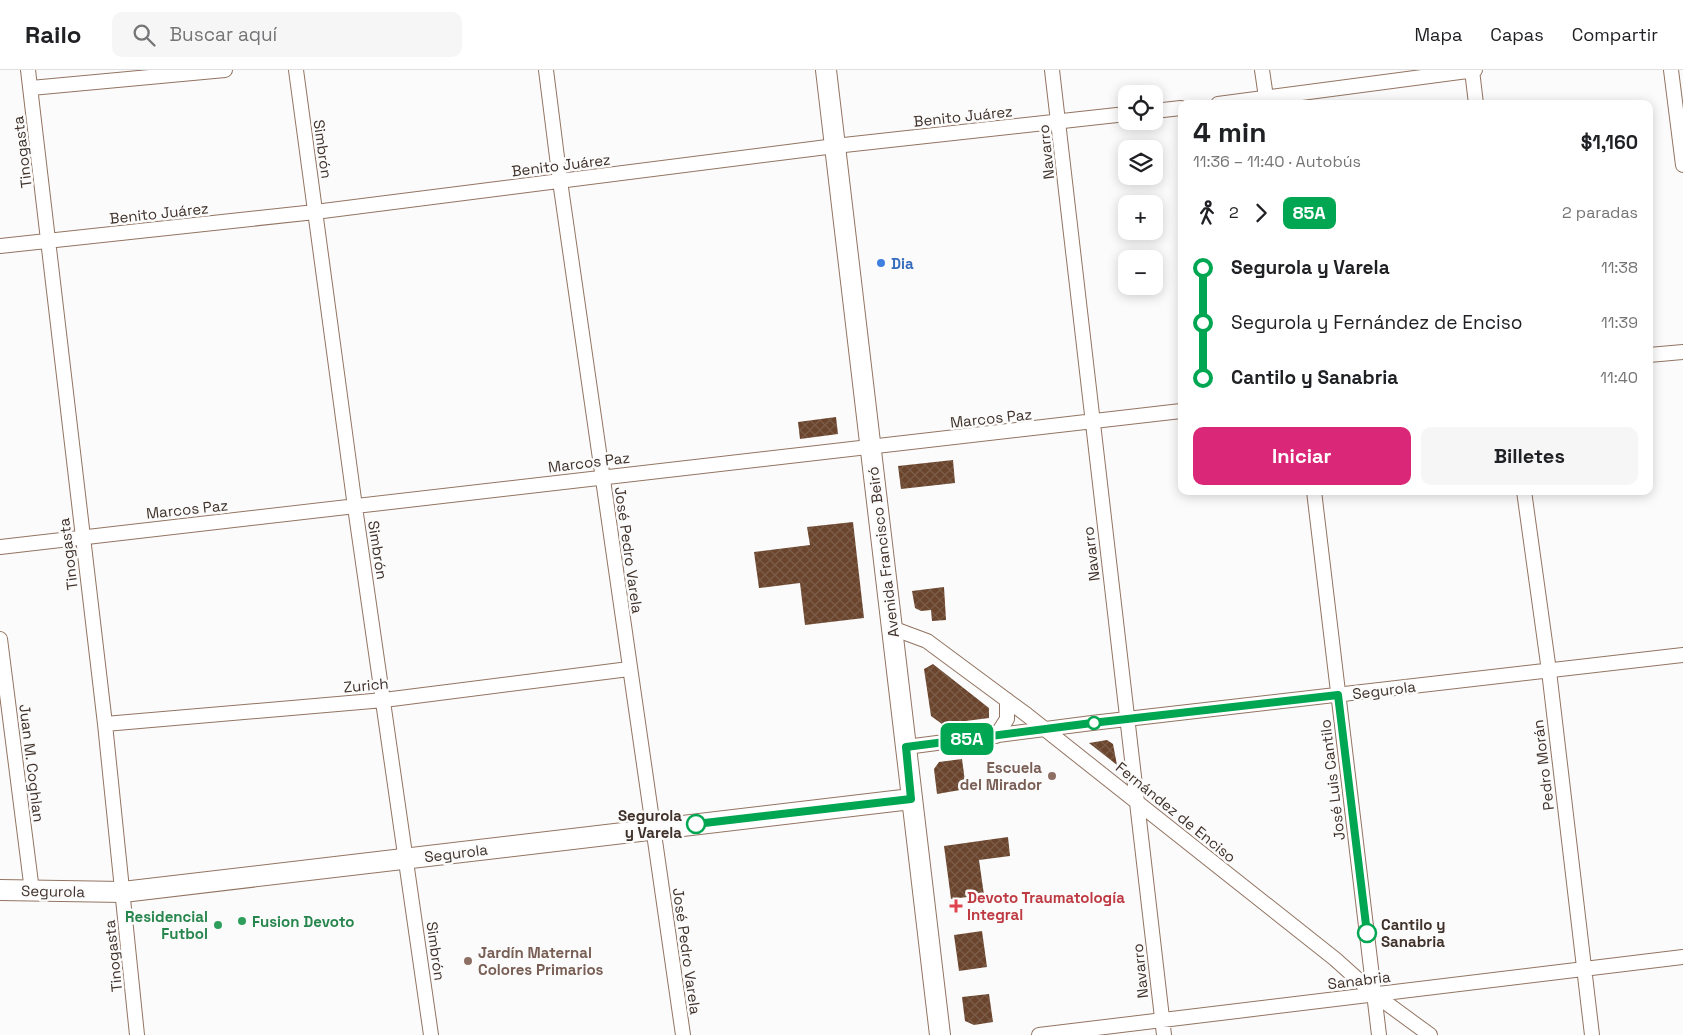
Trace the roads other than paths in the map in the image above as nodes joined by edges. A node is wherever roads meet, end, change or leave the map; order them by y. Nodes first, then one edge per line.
1 (28, 70) edge
2 (225, 70) edge
3 (296, 70) edge
4 (546, 70) edge
5 (826, 70) edge
6 (1052, 70) edge
7 (1262, 70) edge
8 (1473, 70) edge
9 (1671, 70) edge
10 (31, 88) junction
11 (1266, 100) edge
12 (1273, 100) edge
13 (1476, 100) edge
14 (1178, 108) edge
15 (1163, 110) edge
16 (1118, 115) edge
17 (1058, 121) junction
18 (835, 146) junction
19 (1683, 164) edge
20 (560, 181) junction
21 (315, 212) junction
22 (49, 241) junction
23 (0, 246) edge
24 (1683, 352) edge
25 (1653, 355) edge
26 (1178, 411) edge
27 (1092, 423) junction
28 (871, 448) junction
29 (602, 476) junction
30 (1314, 495) edge
31 (1525, 495) edge
32 (355, 507) junction
33 (82, 536) junction
34 (0, 547) edge
35 (892, 628) junction
36 (0, 639) edge
37 (1683, 655) edge
38 (630, 669) junction
39 (1548, 671) junction
40 (1338, 695) junction
41 (384, 700) junction
42 (1007, 700) junction
43 (1127, 719) junction
44 (105, 724) junction
45 (1046, 730) junction
46 (996, 736) junction
47 (906, 747) junction
48 (911, 799) junction
49 (1138, 804) junction
50 (654, 829) junction
51 (406, 859) junction
52 (0, 890) edge
53 (32, 891) junction
54 (123, 892) junction
55 (1683, 957) edge
56 (1584, 969) junction
57 (1374, 994) junction
58 (1162, 1019) junction
59 (137, 1035) edge
60 (431, 1035) edge
61 (683, 1035) edge
62 (940, 1035) edge
63 (1039, 1035) edge
64 (1164, 1035) edge
65 (1379, 1035) edge
66 (1430, 1035) edge
67 (1592, 1035) edge

1 - 10 street, Tinogasta
2 - 10 street
3 - 21 street, Simbrón
4 - 20 street, José Pedro Varela
5 - 18 main road, Avenida Francisco Beiró
6 - 17 street, Navarro
7 - 11 street
8 - 12 street
8 - 13 street
9 - 19 street
10 - 22 street, Tinogasta
14 - 15 street
16 - 17 street, Benito Juárez
17 - 18 street, Benito Juárez
17 - 27 street, Navarro
18 - 20 street, Benito Juárez
18 - 28 main road, Avenida Francisco Beiró
20 - 21 street, Benito Juárez
20 - 29 street, José Pedro Varela
21 - 22 street, Benito Juárez
21 - 32 street, Simbrón
22 - 23 street, Benito Juárez
22 - 33 street, Tinogasta
24 - 25 street
26 - 27 street, Marcos Paz
27 - 28 street, Marcos Paz
27 - 43 street, Navarro
28 - 29 street, Marcos Paz
28 - 35 main road, Avenida Francisco Beiró
29 - 32 street, Marcos Paz
29 - 38 street, José Pedro Varela
30 - 40 street, José Luis Cantilo
31 - 39 street, Pedro Morán
32 - 33 street, Marcos Paz
32 - 41 street, Simbrón
33 - 34 street, Marcos Paz
33 - 44 street, Tinogasta
35 - 42 street, Fernández de Enciso
35 - 47 main road, Avenida Francisco Beiró
36 - 53 street, Juan M. Coghlan
37 - 39 street, Segurola
38 - 41 street, Zurich
38 - 50 street, José Pedro Varela
39 - 40 street, Segurola
39 - 56 street, Pedro Morán
40 - 43 street, Segurola
40 - 57 street, José Luis Cantilo
41 - 44 street, Zurich
41 - 51 street, Simbrón
42 - 45 street, Fernández de Enciso
42 - 46 street
43 - 45 street, Segurola
43 - 49 street, Navarro
44 - 54 street, Tinogasta
45 - 46 street, Segurola
45 - 49 street, Fernández de Enciso
46 - 47 street, Segurola
47 - 48 main road, Avenida Francisco Beiró
48 - 50 main road, Segurola
48 - 62 main road, Avenida Francisco Beiró
49 - 57 street, Fernández de Enciso
49 - 58 street, Navarro
50 - 51 main road, Segurola
50 - 61 street, José Pedro Varela
51 - 54 main road, Segurola
51 - 60 street, Simbrón
52 - 53 main road, Segurola
53 - 54 main road, Segurola
54 - 59 street, Tinogasta
55 - 56 street, Sanabria
56 - 57 street, Sanabria
56 - 67 street, Pedro Morán
57 - 58 street, Sanabria
57 - 65 street, José Luis Cantilo
57 - 66 street, Fernández de Enciso
58 - 63 street, Sanabria
58 - 64 street, Navarro

